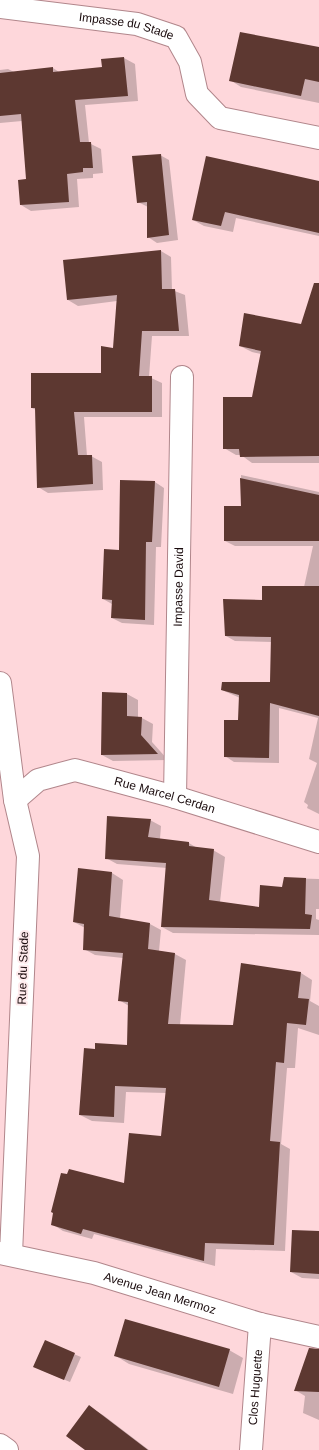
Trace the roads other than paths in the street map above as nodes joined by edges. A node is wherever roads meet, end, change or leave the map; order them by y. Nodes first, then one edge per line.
1 (0, 7) edge
2 (319, 138) edge
3 (182, 377) dead end
4 (0, 683) edge
5 (175, 797) junction
6 (15, 800) junction
7 (319, 842) edge
8 (6, 1254) edge
9 (260, 1324) junction
10 (319, 1337) edge
11 (0, 1444) edge
12 (7, 1450) edge
13 (251, 1450) edge

1 - 2 street, Impasse du Stade
3 - 5 street, Impasse David
4 - 6 street, Rue du Stade
5 - 6 street, Rue Marcel Cerdan
5 - 7 street, Rue Marcel Cerdan
6 - 8 street, Rue du Stade
8 - 9 street, Avenue Jean Mermoz
9 - 10 street, Avenue Jean Mermoz
9 - 13 street, Clos Huguette
11 - 12 street

